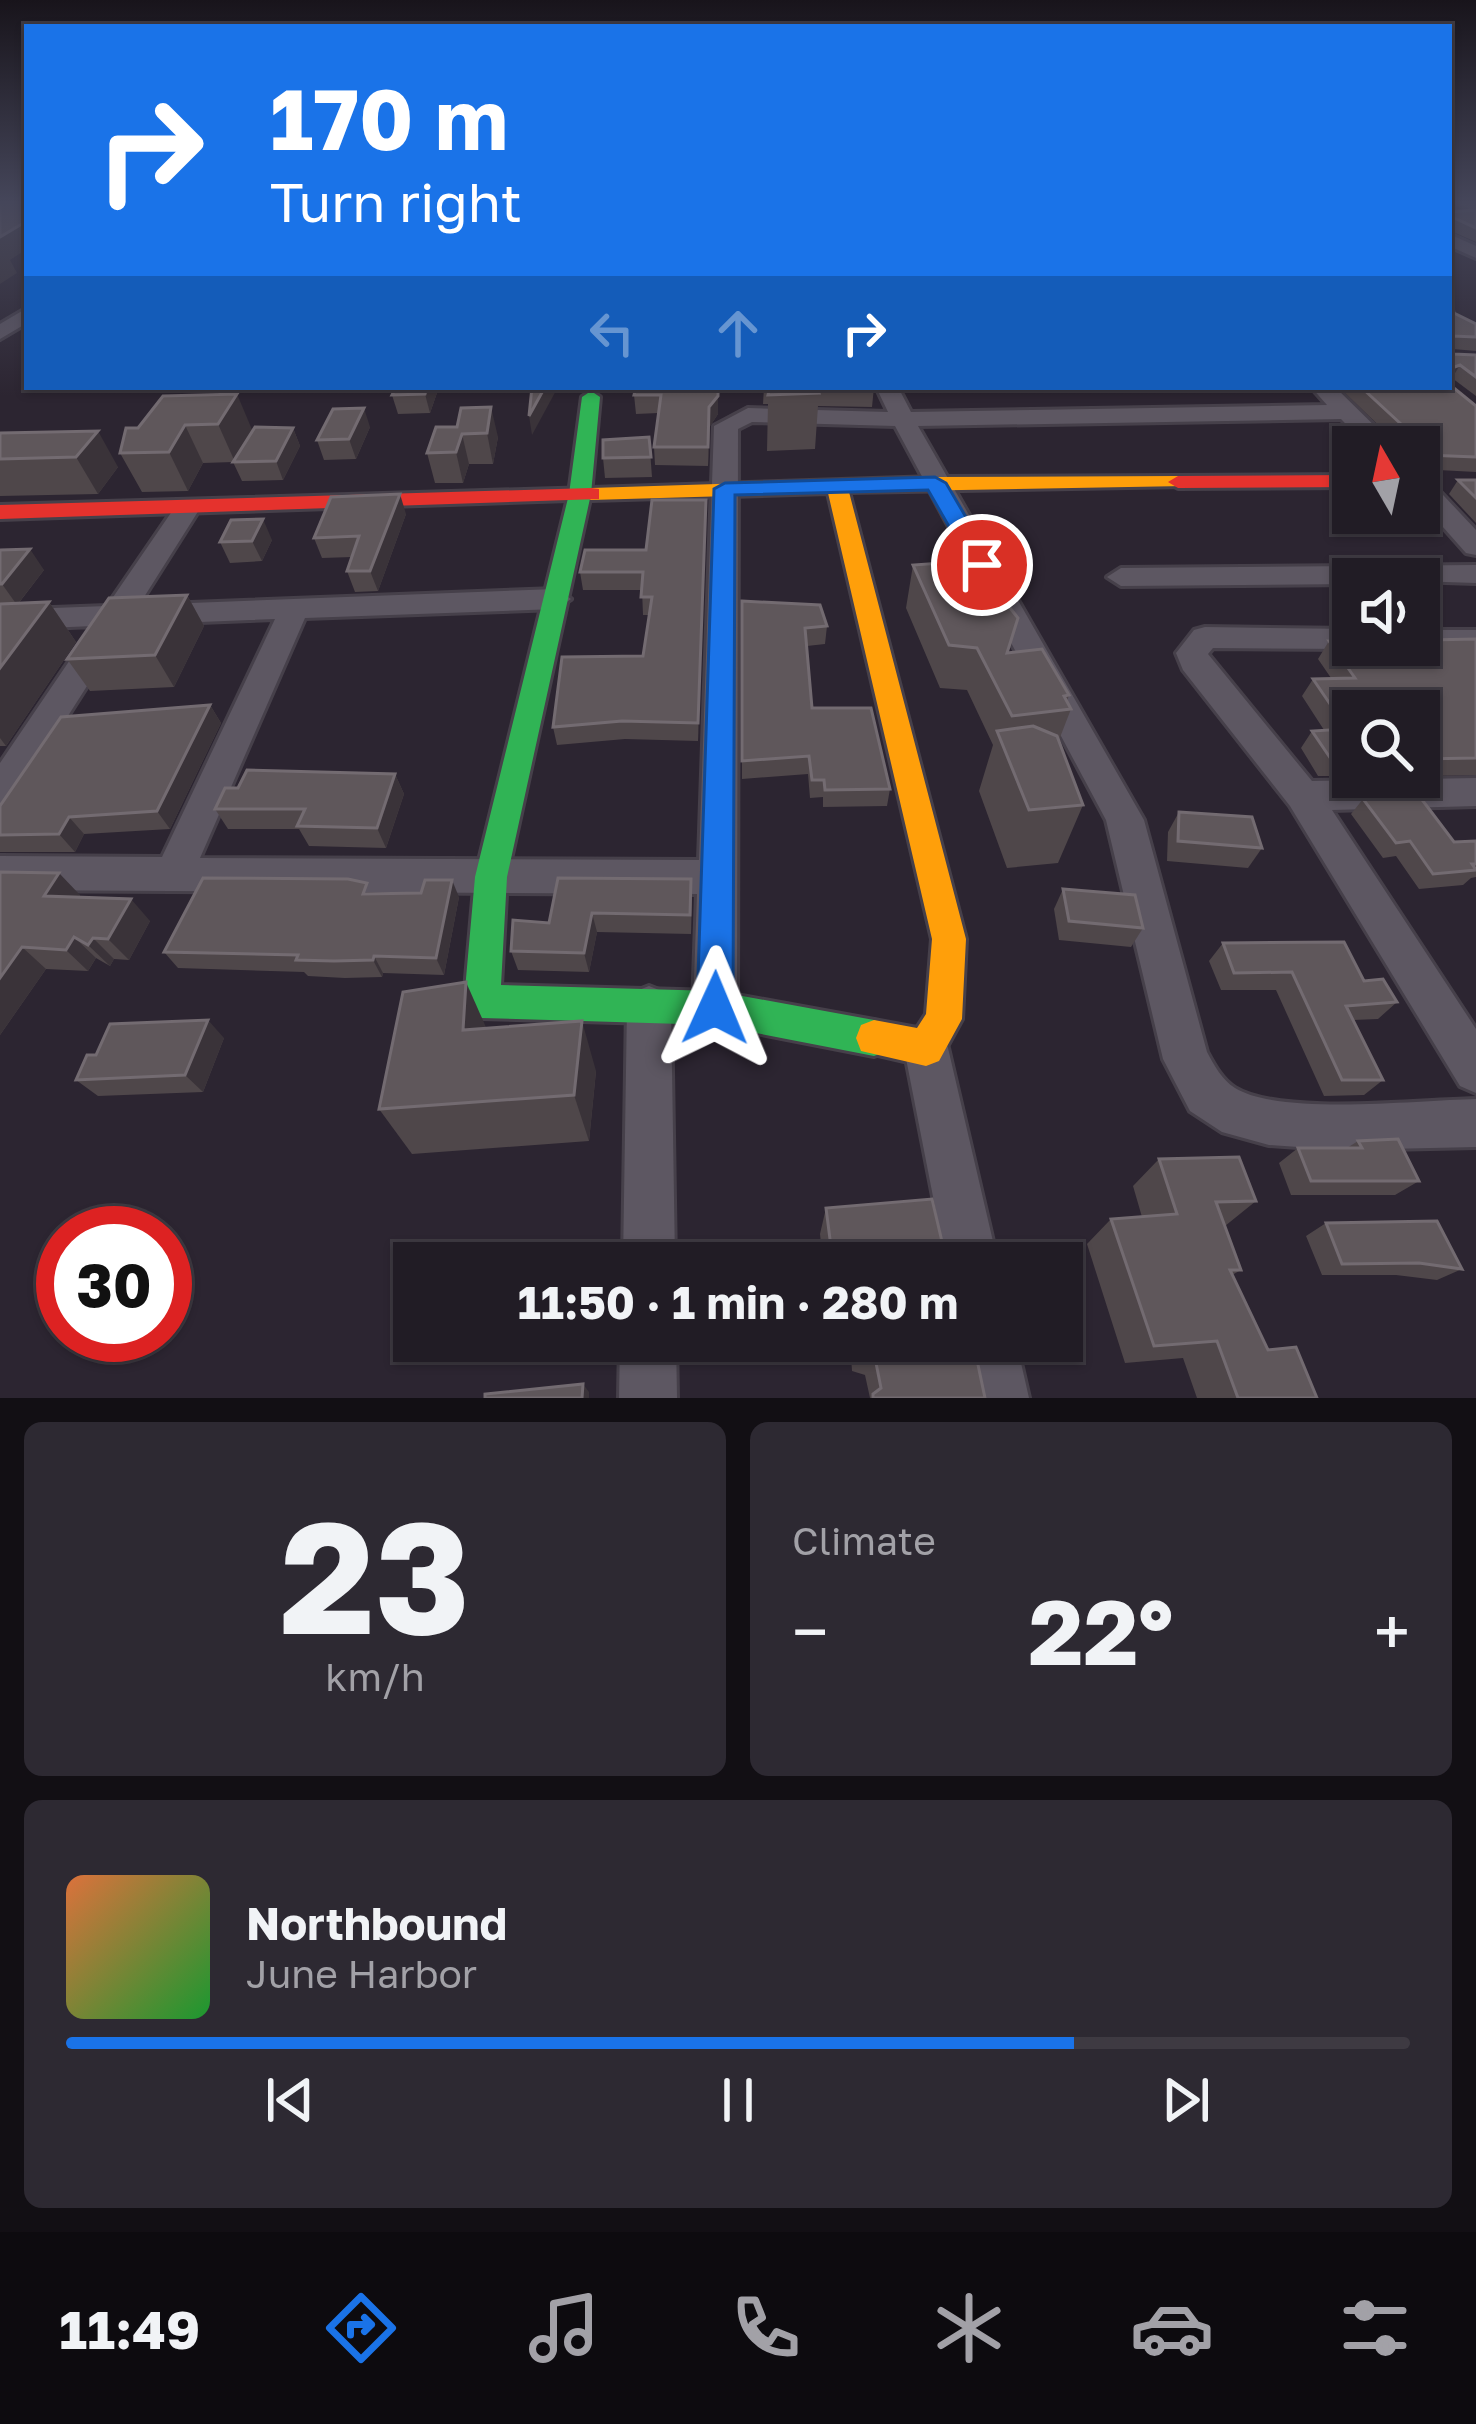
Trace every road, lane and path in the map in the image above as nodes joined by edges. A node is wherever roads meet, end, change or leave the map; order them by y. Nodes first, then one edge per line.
1 (1325, 390) edge
2 (591, 397) dead end
3 (897, 403) edge
4 (1347, 412) junction
5 (1361, 426) edge
6 (1332, 481) edge
7 (1440, 482) edge
8 (1457, 482) edge
9 (935, 483) junction
10 (837, 486) junction
11 (725, 489) junction
12 (580, 494) junction
13 (1440, 506) edge
14 (186, 510) junction
15 (0, 512) edge
16 (1476, 547) edge
17 (1476, 574) edge
18 (1120, 577) dead end
19 (556, 599) junction
20 (294, 610) junction
21 (118, 616) junction
22 (0, 620) edge
23 (1332, 639) edge
24 (1440, 640) edge
25 (1476, 640) edge
26 (0, 792) edge
27 (1476, 792) edge
28 (1303, 796) junction
29 (0, 873) edge
30 (174, 873) junction
31 (490, 877) junction
32 (717, 877) junction
33 (649, 1007) junction
34 (715, 1008) junction
35 (926, 1048) junction
36 (1476, 1070) edge
37 (1476, 1123) edge
38 (649, 1242) edge
39 (968, 1242) edge
40 (648, 1362) edge
41 (992, 1362) edge
42 (648, 1398) edge
43 (1000, 1398) edge

1 - 4 street
2 - 12 street
3 - 4 street
3 - 9 street
3 - 11 street
4 - 5 street
6 - 9 street
7 - 8 street
9 - 10 street
9 - 37 street
10 - 11 street
10 - 35 street
11 - 12 street
11 - 32 street
12 - 14 street
12 - 19 street
13 - 16 street
14 - 15 street
14 - 21 street
17 - 18 street
19 - 20 street
19 - 31 street
20 - 21 street
20 - 30 street
21 - 22 street
21 - 26 street
23 - 28 street
24 - 25 street
27 - 28 street
28 - 36 street
29 - 30 street
30 - 31 street
31 - 32 street
31 - 33 street
32 - 34 street
33 - 34 street
33 - 38 street
34 - 35 street
35 - 39 street
40 - 42 street
41 - 43 street

